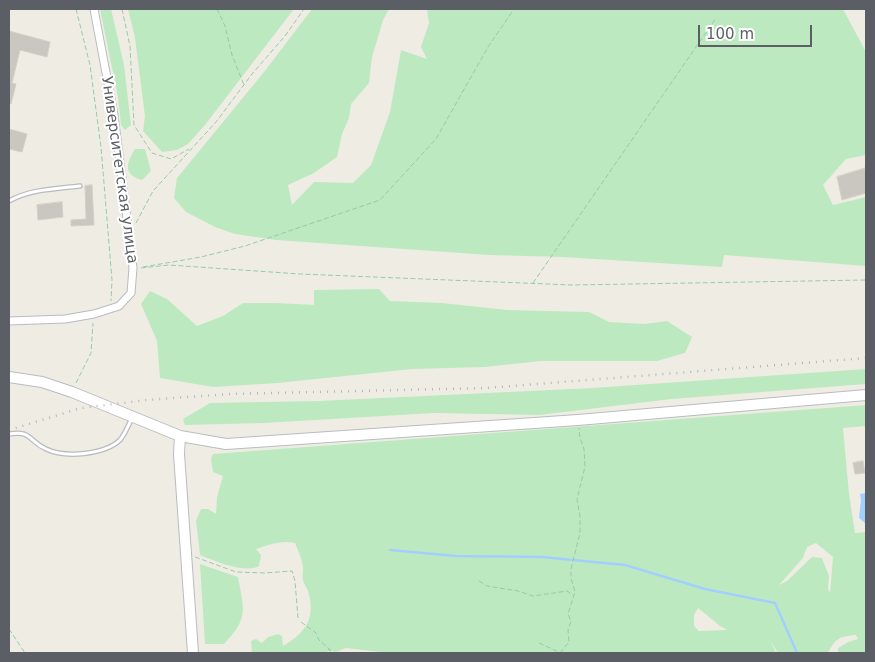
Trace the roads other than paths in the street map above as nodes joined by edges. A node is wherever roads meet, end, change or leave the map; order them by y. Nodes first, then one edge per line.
1 (94, 9) edge
2 (80, 186) dead end
3 (9, 201) edge
4 (9, 321) edge
5 (11, 378) edge
6 (866, 395) edge
7 (133, 417) junction
8 (9, 434) edge
9 (180, 436) junction
10 (193, 653) edge

1 - 4 street, Университетская улица
2 - 3 lane
5 - 7 main road
6 - 9 main road
7 - 8 lane
7 - 9 main road
9 - 10 main road

